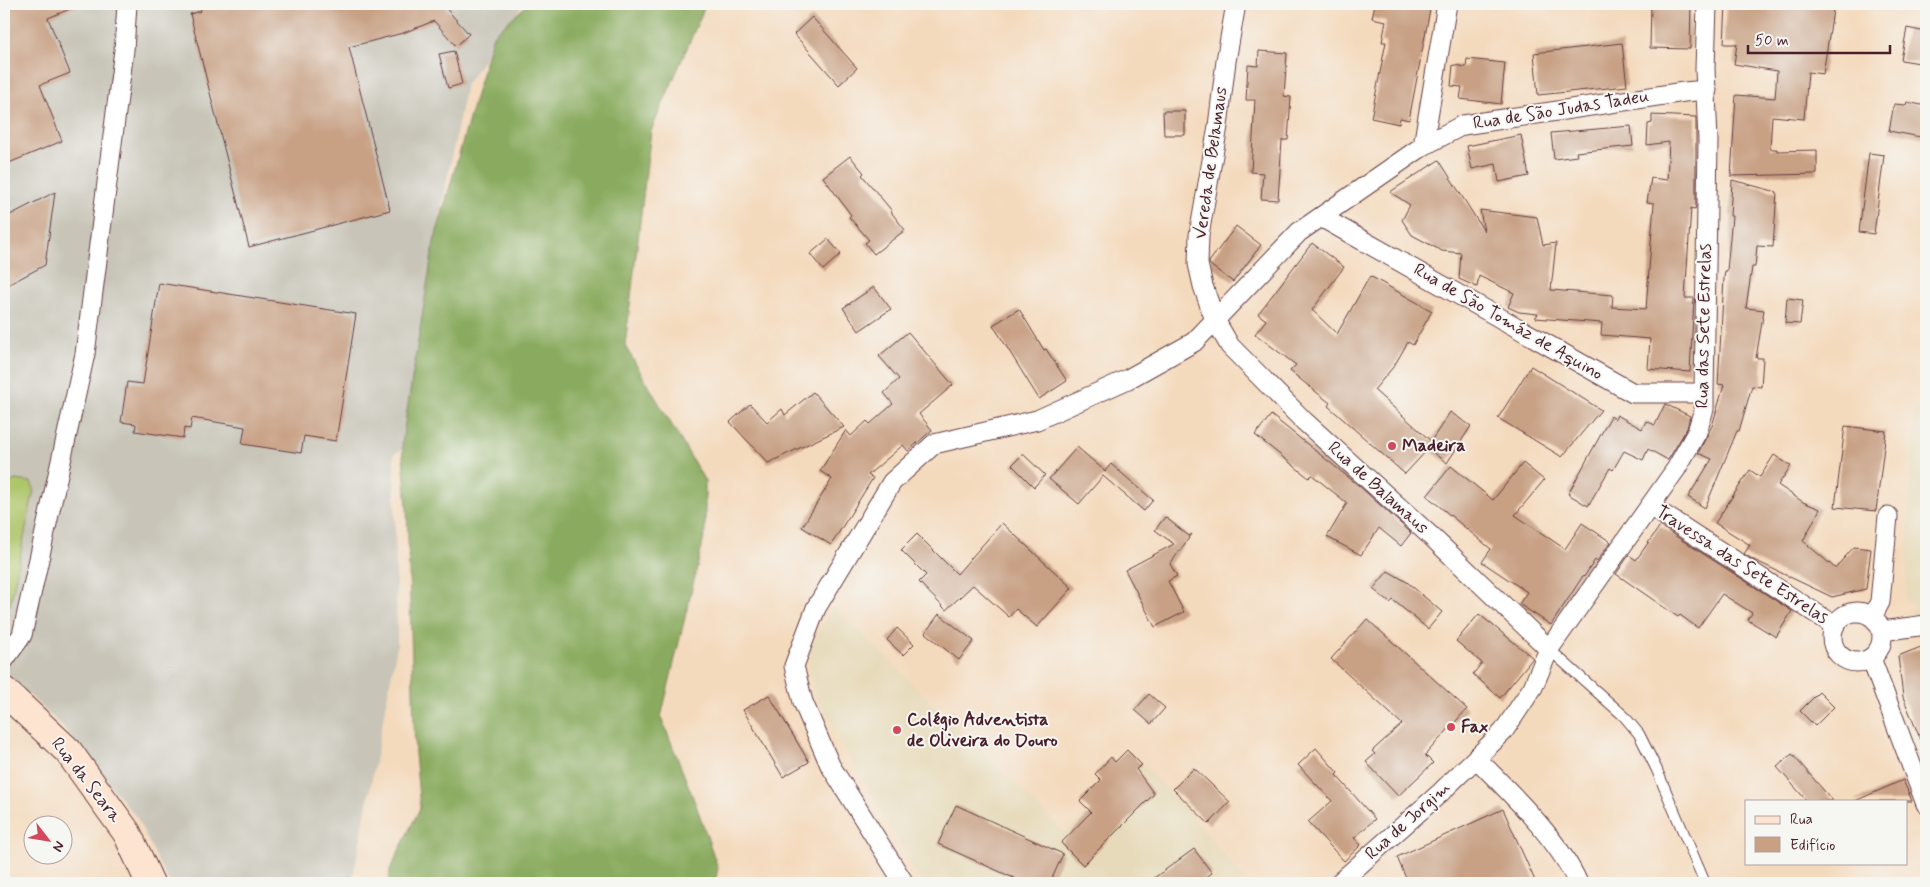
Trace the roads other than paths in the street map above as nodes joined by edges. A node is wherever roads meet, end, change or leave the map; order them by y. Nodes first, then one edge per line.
1 (126, 4) edge
2 (1245, 4) edge
3 (1447, 4) edge
4 (1707, 4) edge
5 (1235, 12) edge
6 (1707, 90) junction
7 (1423, 146) junction
8 (1321, 217) junction
9 (1215, 320) junction
10 (1704, 393) junction
11 (1650, 506) junction
12 (1888, 516) dead end
13 (1877, 624) junction
14 (1834, 625) junction
15 (1926, 625) edge
16 (1549, 649) junction
17 (1870, 658) junction
18 (4, 660) edge
19 (4, 691) edge
20 (1476, 758) junction
21 (1926, 804) edge
22 (150, 883) edge
23 (904, 883) edge
24 (1339, 883) edge
25 (1578, 883) edge
26 (1705, 883) edge

1 - 18 street
2 - 5 lane
3 - 7 street
4 - 6 street, Rua das Sete Estrelas
5 - 9 street, Vereda de Belamaus
6 - 7 street, Rua de São Judas Tadeu
6 - 10 street, Rua das Sete Estrelas
7 - 8 street, Rua de São Judas Tadeu
8 - 9 street, Rua de São Judas Tadeu
8 - 10 street, Rua de São Tomáz de Aquino
9 - 16 street, Rua de Balamaus
9 - 23 street, Rua de São Judas Tadeu
10 - 11 street, Rua das Sete Estrelas
11 - 14 street, Travessa das Sete Estrelas
11 - 16 street, Rua das Sete Estrelas
12 - 13 street
13 - 14 street
13 - 15 street
13 - 17 street
14 - 17 street
16 - 20 street, Rua das Sete Estrelas
16 - 26 lane
17 - 21 street
19 - 22 street, Rua da Seara
20 - 24 street, Rua de Jorgim
20 - 25 street

